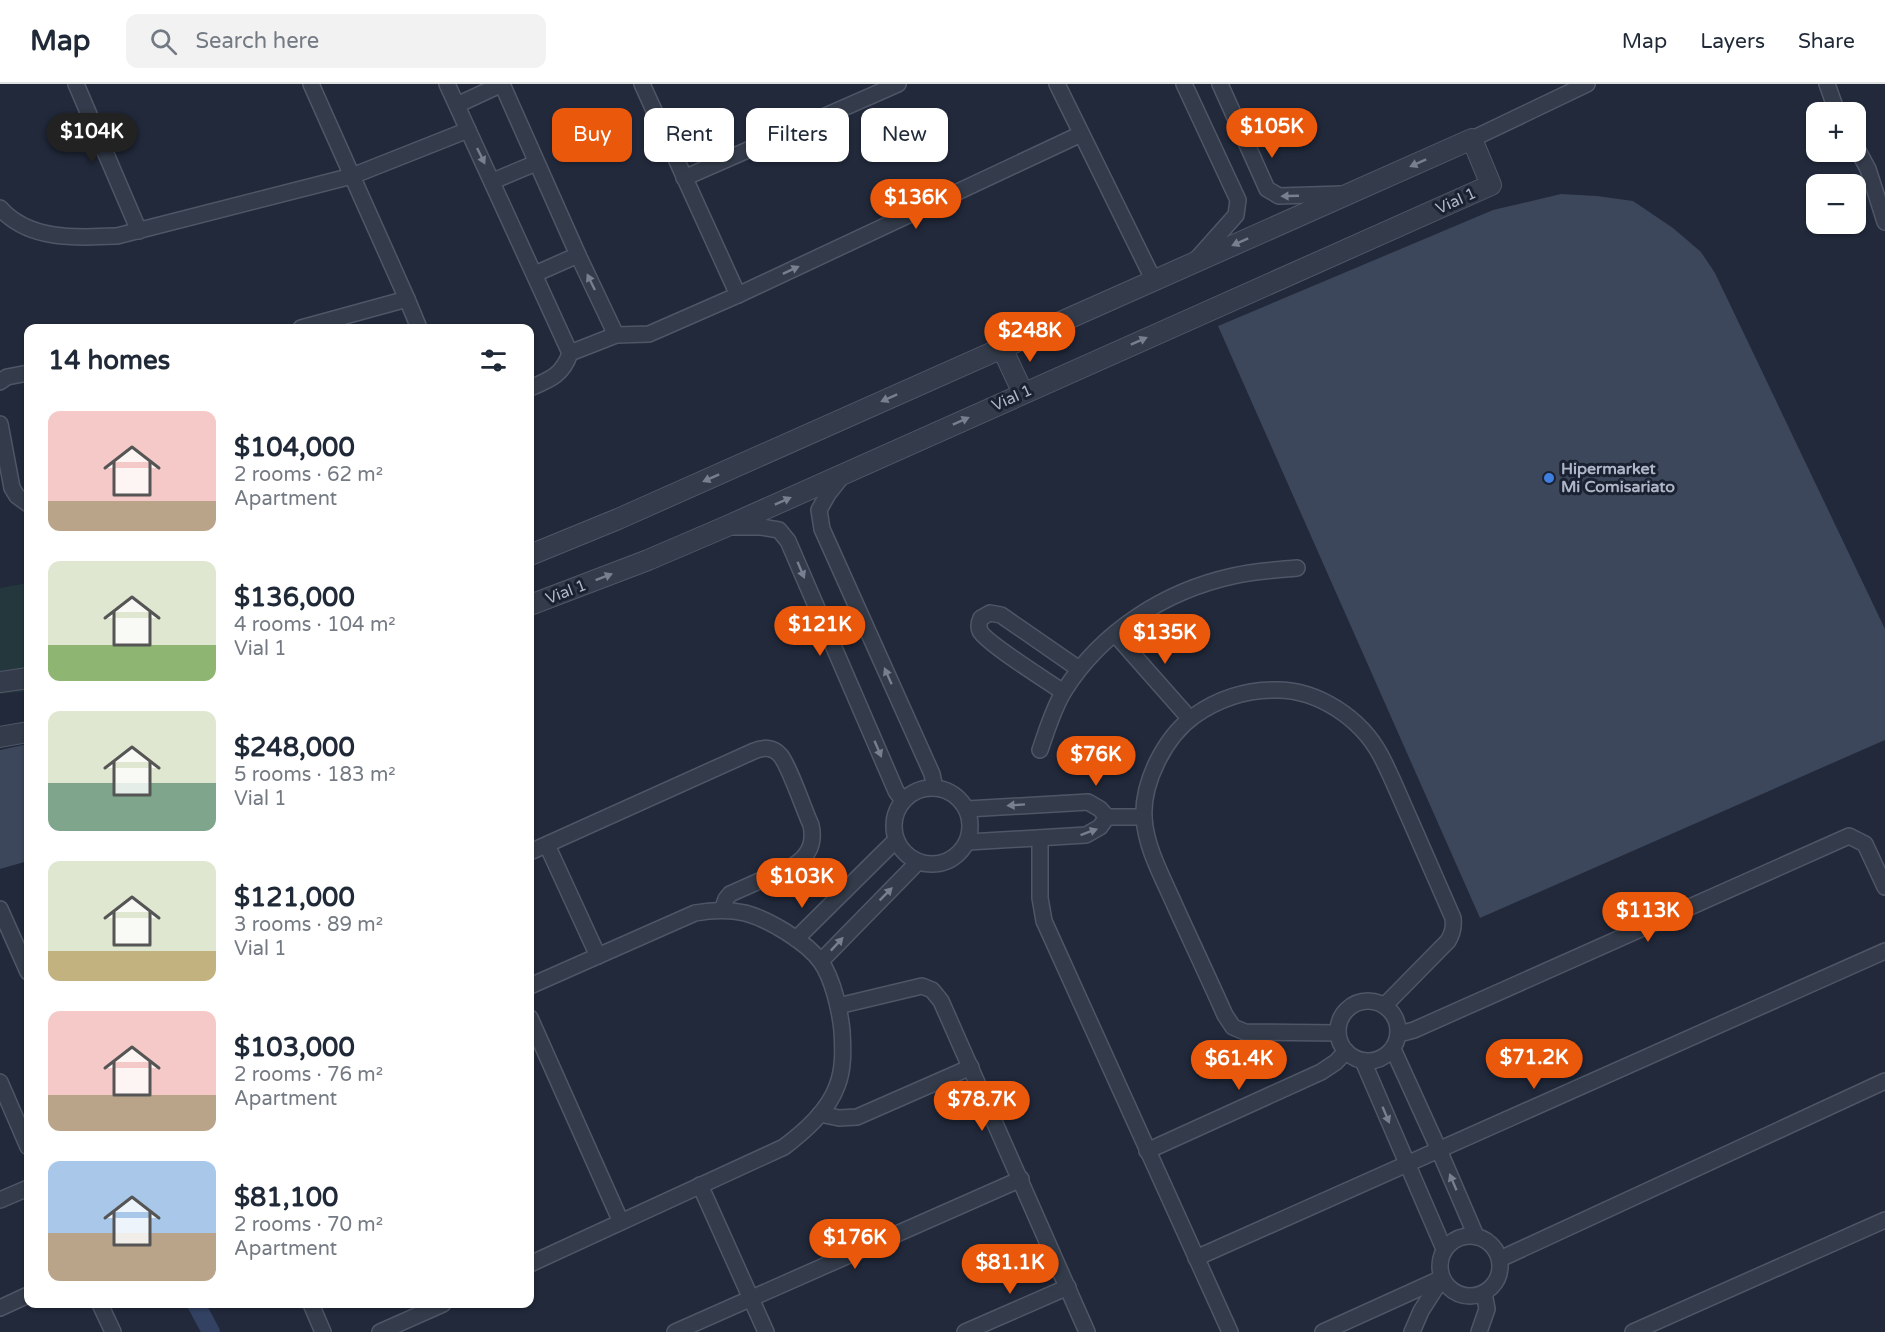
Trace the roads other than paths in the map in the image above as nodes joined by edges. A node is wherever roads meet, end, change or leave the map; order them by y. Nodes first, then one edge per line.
1 (76, 84) edge
2 (311, 84) edge
3 (447, 84) edge
4 (502, 84) edge
5 (642, 84) edge
6 (898, 84) edge
7 (1057, 84) edge
8 (1184, 84) edge
9 (1220, 84) edge
10 (1587, 84) edge
11 (1827, 84) edge
12 (1834, 102) edge
13 (457, 105) junction
14 (468, 130) junction
15 (1081, 134) junction
16 (1472, 139) junction
17 (1864, 162) edge
18 (536, 163) junction
19 (352, 176) junction
20 (684, 178) junction
21 (493, 182) junction
22 (1348, 194) junction
23 (3, 217) edge
24 (1885, 222) edge
25 (139, 231) junction
26 (578, 255) junction
27 (1193, 263) junction
28 (535, 274) junction
29 (1154, 281) junction
30 (738, 295) junction
31 (407, 299) junction
32 (316, 324) edge
33 (417, 324) edge
34 (616, 335) junction
35 (1002, 348) junction
36 (570, 353) junction
37 (24, 374) edge
38 (0, 382) edge
39 (534, 386) edge
40 (1023, 393) junction
41 (0, 424) edge
42 (843, 475) junction
43 (24, 501) edge
44 (725, 527) junction
45 (534, 553) edge
46 (1296, 568) dead end
47 (534, 603) edge
48 (1115, 633) junction
49 (1080, 669) junction
50 (24, 679) edge
51 (0, 682) edge
52 (1063, 692) junction
53 (1190, 719) junction
54 (24, 733) edge
55 (0, 737) edge
56 (1040, 750) dead end
57 (935, 788) junction
58 (903, 801) junction
59 (967, 809) junction
60 (1107, 817) junction
61 (1144, 817) junction
62 (1040, 838) junction
63 (896, 840) junction
64 (968, 842) junction
65 (546, 844) junction
66 (534, 850) edge
67 (918, 862) junction
68 (1885, 887) edge
69 (0, 909) edge
70 (722, 910) junction
71 (796, 939) junction
72 (1885, 951) edge
73 (598, 956) junction
74 (821, 961) junction
75 (24, 963) edge
76 (534, 984) edge
77 (1385, 1005) junction
78 (838, 1006) junction
79 (534, 1027) edge
80 (1338, 1033) junction
81 (1399, 1034) junction
82 (1393, 1049) junction
83 (1346, 1051) junction
84 (1363, 1061) junction
85 (971, 1066) junction
86 (1885, 1082) edge
87 (2, 1090) edge
88 (820, 1114) junction
89 (24, 1139) edge
90 (1439, 1150) junction
91 (1147, 1151) junction
92 (1407, 1164) junction
93 (1021, 1179) junction
94 (700, 1185) junction
95 (24, 1190) edge
96 (0, 1200) edge
97 (1885, 1220) edge
98 (621, 1221) junction
99 (1476, 1236) junction
100 (1444, 1249) junction
101 (1196, 1258) junction
102 (1500, 1259) junction
103 (534, 1262) edge
104 (1442, 1278) junction
105 (1068, 1287) junction
106 (1484, 1293) junction
107 (24, 1297) edge
108 (751, 1298) junction
109 (0, 1308) edge
110 (102, 1308) edge
111 (313, 1308) edge
112 (434, 1308) edge
113 (113, 1332) edge
114 (323, 1332) edge
115 (380, 1332) edge
116 (675, 1332) edge
117 (766, 1332) edge
118 (965, 1332) edge
119 (1087, 1332) edge
120 (1230, 1332) edge
121 (1323, 1332) edge
122 (1412, 1332) edge
123 (1479, 1332) edge
124 (1633, 1332) edge

1 - 25 street
2 - 19 street
3 - 13 street
4 - 13 street
4 - 18 street
5 - 20 street
6 - 20 street
7 - 15 street
8 - 27 street
22 -> 9 street
10 - 16 street
11 - 12 street
13 - 14 street
14 - 19 street
14 -> 21 street
15 - 29 street
30 -> 15 street
16 -> 22 street
40 -> 16 street, Vial 1
17 - 24 street
18 - 21 street
18 - 26 street
19 - 25 street
19 - 31 street
20 - 30 street
21 - 28 street
22 -> 27 street
23 - 25 street
26 - 28 street
34 -> 26 street
27 - 29 street
28 - 36 street
29 - 35 street
30 - 34 street
31 - 32 street
31 - 33 street
34 - 36 street
35 - 40 street
35 -> 45 street
36 - 39 street
37 - 38 street
42 -> 40 street, Vial 1
41 - 43 street
44 -> 42 street, Vial 1
57 -> 42 street
47 -> 44 street, Vial 1
44 -> 58 street
46 - 48 street
48 - 49 street
48 - 53 street
49 - 52 street
49 - 52 street
50 - 51 street
52 - 56 street
53 - 61 street
53 - 77 street
54 - 55 street
57 - 58 street
57 - 59 street
58 - 63 street
60 -> 59 street
59 - 64 street
60 - 61 street
62 -> 60 street
61 - 80 street
62 - 64 street
62 - 91 street
63 - 67 street
63 - 71 street
64 - 67 street
65 - 66 street
65 - 70 street
65 - 73 street
74 -> 67 street
68 - 81 street
69 - 75 street
70 - 71 street
70 - 73 street
71 - 74 street
72 - 90 street
73 - 76 street
74 - 78 street
77 - 80 street
77 - 81 street
78 - 85 street
78 - 88 street
79 - 98 street
80 - 83 street
81 - 82 street
82 - 84 street
82 - 90 street
83 - 84 street
83 - 91 street
84 -> 92 street
85 - 88 street
85 - 93 street
86 - 102 street
87 - 89 street
88 - 94 street
90 - 92 street
99 -> 90 street
91 - 101 street
92 - 100 street
92 - 101 street
93 - 105 street
93 - 108 street
94 - 98 street
94 - 108 street
95 - 96 street
97 - 124 street
98 - 103 street
99 - 100 street
99 - 102 street
100 - 104 street
101 - 120 street
102 - 106 street
104 - 106 street
104 - 121 street
104 - 122 street
105 - 118 street
105 - 119 street
106 - 123 street
107 - 109 street
108 - 116 street
108 - 117 street
110 - 113 street
111 - 114 street
112 - 115 street

